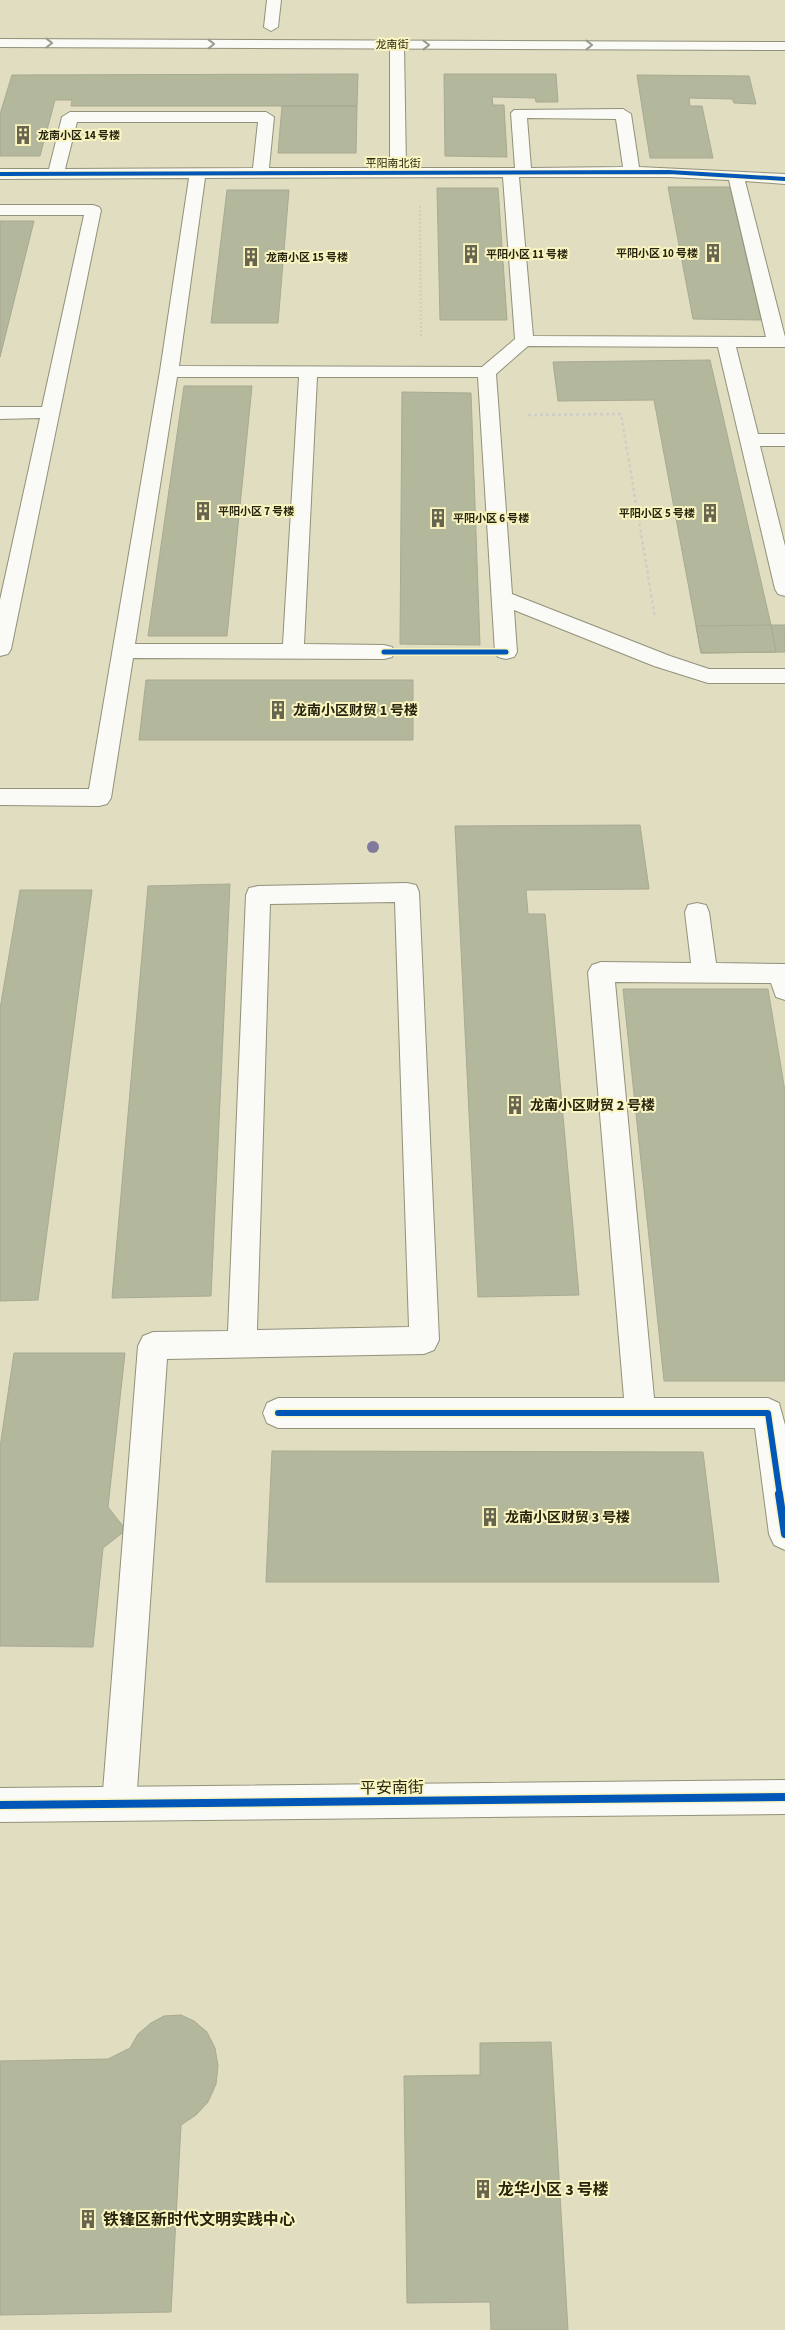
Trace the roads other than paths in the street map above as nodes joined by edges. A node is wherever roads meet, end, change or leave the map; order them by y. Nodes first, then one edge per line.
1 (274, 0) edge
2 (271, 27) dead end
3 (0, 43) edge
4 (397, 44) junction
5 (785, 46) edge
6 (632, 172) junction
7 (198, 173) junction
8 (261, 173) junction
9 (398, 173) junction
10 (517, 173) junction
11 (0, 174) edge
12 (56, 174) junction
13 (736, 176) junction
14 (785, 179) edge
15 (0, 210) edge
16 (524, 341) junction
17 (726, 341) junction
18 (781, 341) edge
19 (169, 371) junction
20 (308, 372) junction
21 (487, 372) junction
22 (50, 412) junction
23 (0, 413) edge
24 (750, 440) junction
25 (785, 440) edge
26 (785, 589) edge
27 (503, 598) junction
28 (0, 650) edge
29 (125, 651) junction
30 (293, 651) junction
31 (384, 652) dead end
32 (506, 652) dead end
33 (785, 676) edge
34 (0, 797) edge
35 (697, 912) dead end
36 (705, 973) junction
37 (785, 990) edge
38 (242, 1344) junction
39 (640, 1413) junction
40 (776, 1413) edge
41 (278, 1414) dead end
42 (785, 1534) edge
43 (785, 1797) edge
44 (119, 1804) junction
45 (0, 1805) edge

1 - 2 street
3 -> 4 street, 龙南街
4 -> 5 street, 龙南街
4 - 9 street
6 - 10 street, 平阳南北街
6 - 10 street
6 - 13 street, 平阳南北街
7 - 8 street, 平阳南北街
7 - 12 street, 平阳南北街
7 - 19 street
8 - 9 street, 平阳南北街
8 - 12 street
9 - 10 street, 平阳南北街
10 - 16 street
11 - 12 street, 平阳南北街
13 - 14 street, 平阳南北街
13 - 18 street
15 - 22 street
16 - 17 street
16 - 21 street
17 - 18 street
17 - 24 street
19 - 20 street
19 - 29 street
20 - 21 street
20 - 30 street
21 - 27 street
22 - 23 street
22 - 28 street
24 - 25 street
24 - 26 street
27 - 32 street
27 - 33 street
29 - 30 street
29 - 34 street
30 - 31 street
35 - 36 street
36 - 37 street
36 - 39 street
38 - 38 street
38 - 44 street
39 - 40 street
39 - 41 street
40 - 42 street
43 - 44 street, 平安南街
44 - 45 street, 平安南街

